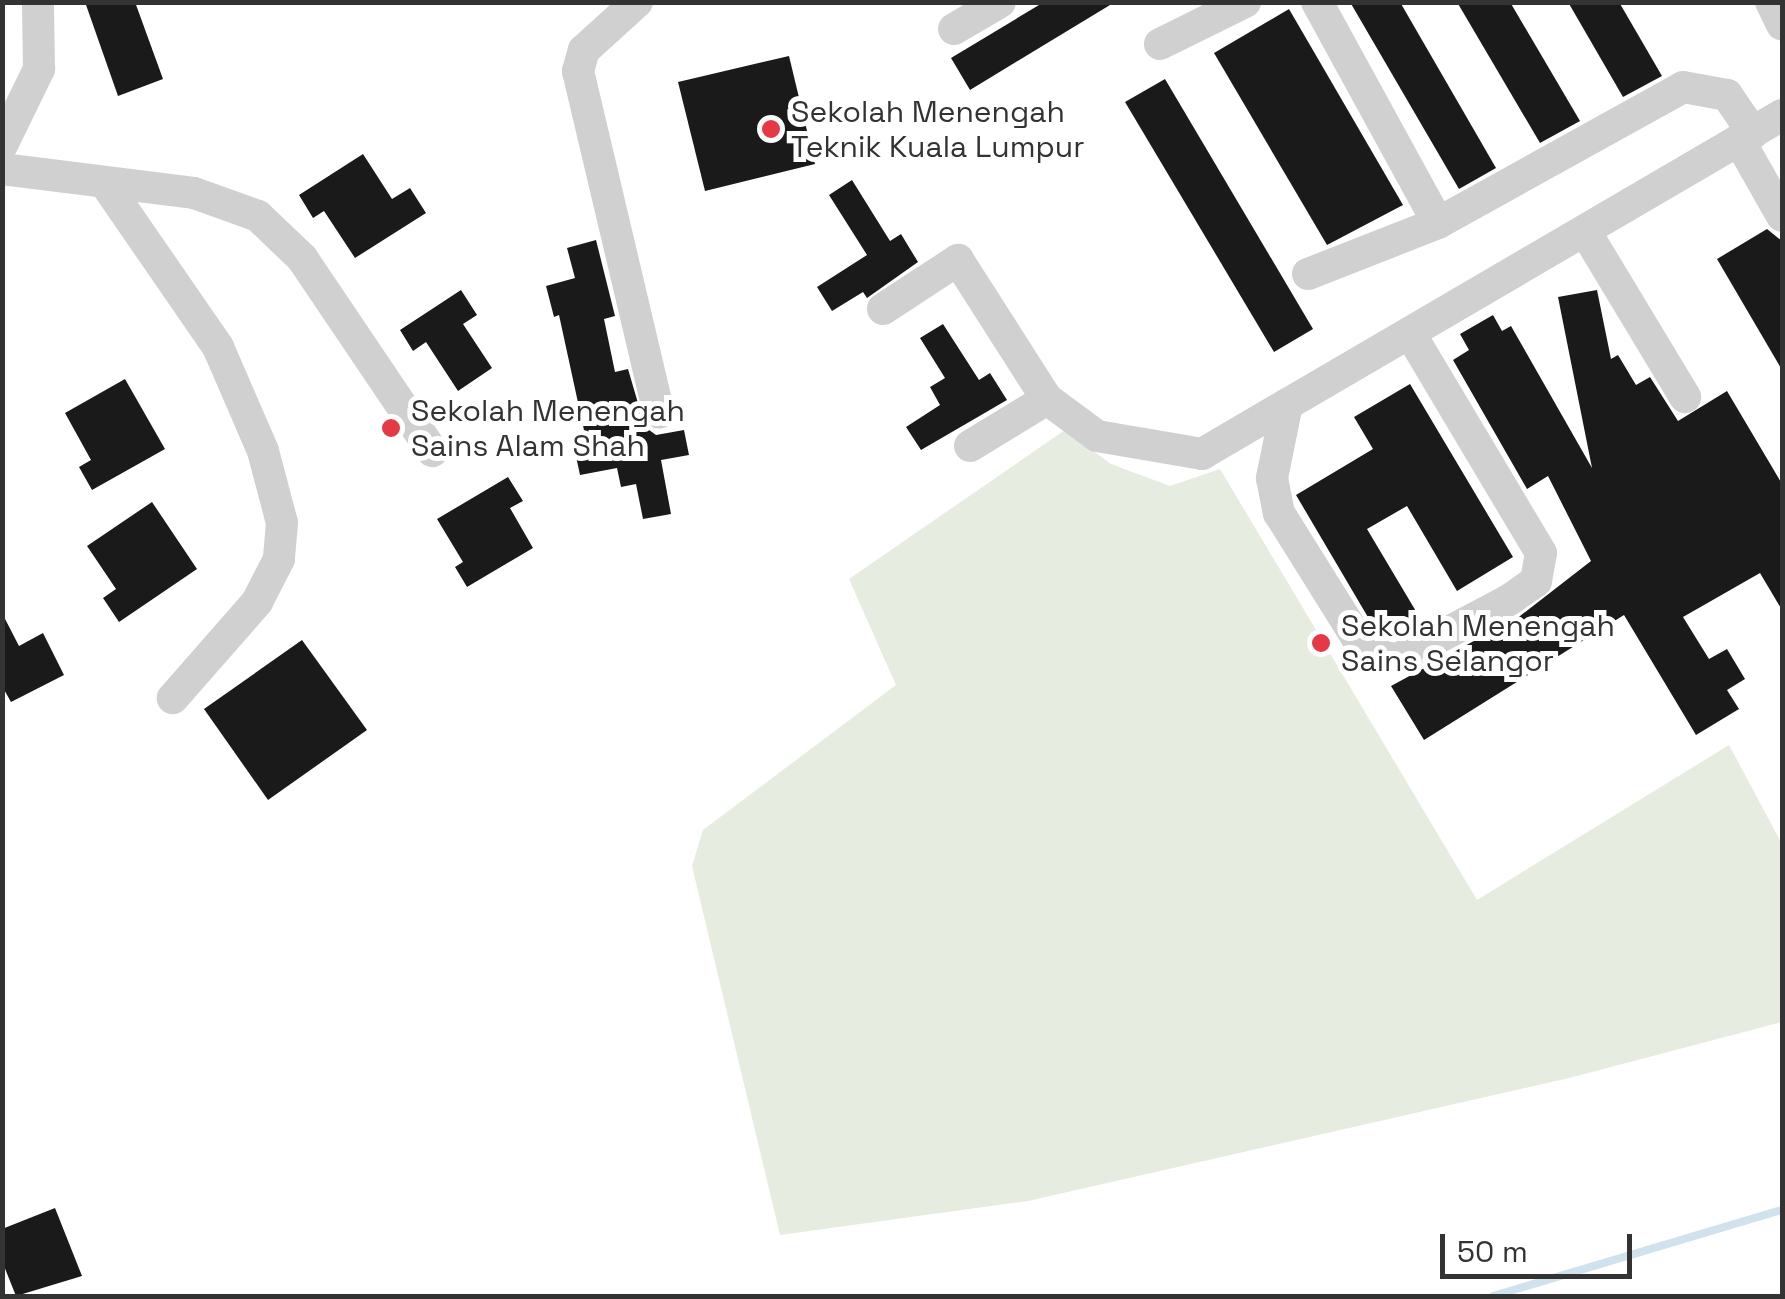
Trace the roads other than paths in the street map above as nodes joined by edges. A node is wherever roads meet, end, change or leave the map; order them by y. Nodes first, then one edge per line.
1 (38, 2) edge
2 (636, 2) edge
3 (1000, 2) edge
4 (1244, 2) edge
5 (1317, 2) edge
6 (1770, 2) edge
7 (1782, 25) edge
8 (954, 29) dead end
9 (1160, 44) dead end
10 (1782, 115) edge
11 (1746, 136) junction
12 (2, 145) edge
13 (2, 168) edge
14 (107, 186) junction
15 (1782, 216) edge
16 (1438, 223) junction
17 (1585, 231) junction
18 (1308, 274) dead end
19 (883, 310) dead end
20 (1410, 332) junction
21 (1685, 397) dead end
22 (1047, 399) junction
23 (1287, 404) junction
24 (659, 413) dead end
25 (970, 446) dead end
26 (432, 451) dead end
27 (173, 698) dead end

1 - 12 street
2 - 24 street
3 - 8 street
4 - 9 street
5 - 16 street
6 - 7 street
10 - 11 street
11 - 15 street
11 - 16 street
11 - 17 street
13 - 14 street
14 - 26 street
14 - 27 street
16 - 18 street
17 - 20 street
17 - 21 street
19 - 22 street
20 - 23 street
20 - 23 street
22 - 23 street
22 - 25 street

